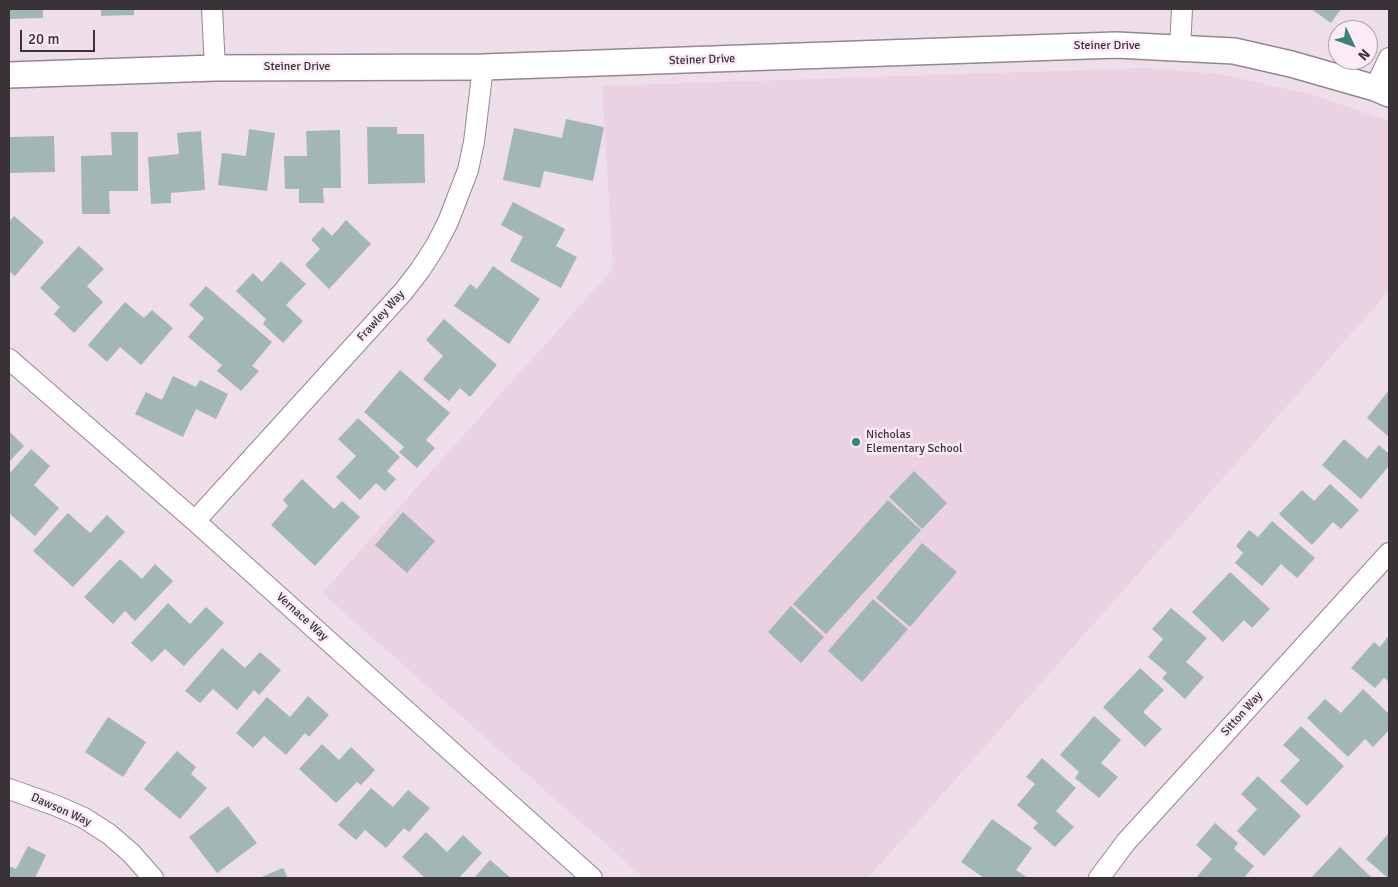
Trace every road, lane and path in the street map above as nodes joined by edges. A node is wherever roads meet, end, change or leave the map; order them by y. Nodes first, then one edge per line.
1 (212, 9) edge
2 (1182, 9) edge
3 (1180, 49) junction
4 (1389, 58) edge
5 (482, 67) junction
6 (215, 68) junction
7 (9, 75) edge
8 (1382, 91) edge
9 (9, 359) edge
10 (195, 521) junction
11 (1389, 553) edge
12 (9, 789) edge
13 (153, 878) edge
14 (592, 878) edge
15 (1099, 878) edge

1 - 6 street
2 - 3 street
3 - 5 street, Steiner Drive
3 - 8 street, Steiner Drive
4 - 8 street
5 - 6 street, Steiner Drive
5 - 10 street, Frawley Way
6 - 7 street, Steiner Drive
9 - 10 street, Vernace Way
10 - 14 street, Vernace Way
11 - 15 street, Sitton Way
12 - 13 street, Dawson Way

